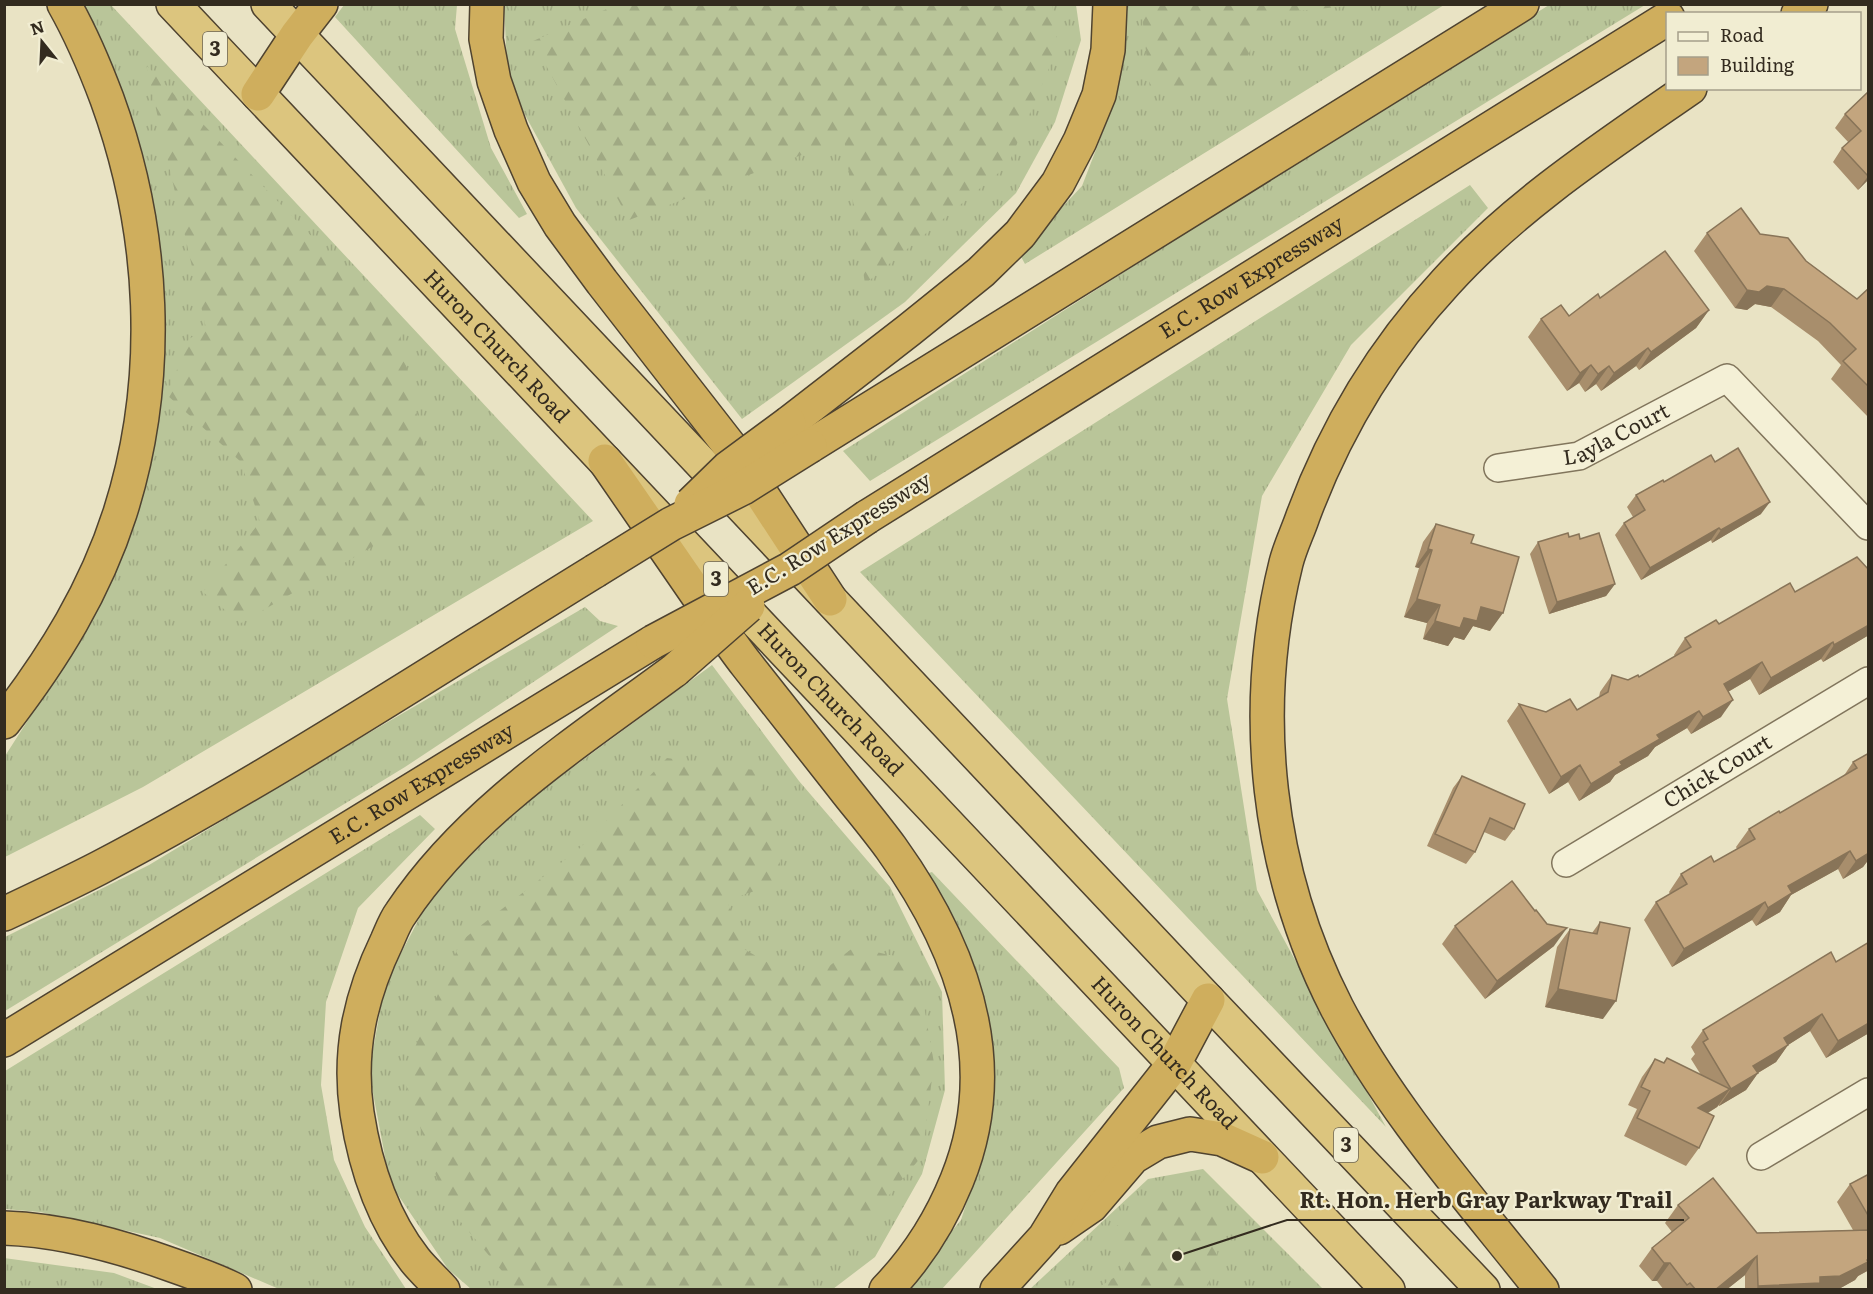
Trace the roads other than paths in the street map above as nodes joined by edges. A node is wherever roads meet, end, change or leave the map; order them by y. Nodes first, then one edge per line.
1 (64, 4) edge
2 (173, 4) edge
3 (268, 4) edge
4 (321, 4) edge
5 (487, 4) edge
6 (1110, 4) edge
7 (1522, 4) edge
8 (1666, 19) edge
9 (297, 34) junction
10 (1687, 90) edge
11 (258, 94) junction
12 (799, 435) junction
13 (605, 461) junction
14 (1498, 468) dead end
15 (1869, 526) edge
16 (790, 569) junction
17 (830, 599) junction
18 (1869, 681) edge
19 (4, 722) edge
20 (1566, 863) dead end
21 (4, 914) edge
22 (1208, 1000) junction
23 (4, 1040) edge
24 (1174, 1064) junction
25 (1869, 1092) edge
26 (1761, 1156) dead end
27 (1262, 1157) junction
28 (4, 1228) edge
29 (1045, 1237) junction
30 (235, 1290) edge
31 (443, 1290) edge
32 (886, 1290) edge
33 (997, 1290) edge
34 (1388, 1290) edge
35 (1483, 1290) edge
36 (1542, 1290) edge

1 - 19 highway
2 - 11 highway, Huron Church Road / 3
3 - 9 highway, 3
4 - 9 highway
5 - 17 highway
6 - 12 highway
7 - 12 highway
8 - 16 highway, E.C. Row Expressway, bridge
9 - 11 highway
9 - 17 highway, 3
10 - 36 highway
11 - 13 highway, Huron Church Road / 3
12 - 21 highway, bridge
13 - 24 highway, Huron Church Road / 3
13 - 32 highway
14 - 15 street, Layla Court
16 - 23 highway, E.C. Row Expressway, bridge
16 - 31 highway, bridge
17 - 22 highway, 3
18 - 20 street, Chick Court
22 - 24 highway
22 - 35 highway, 3
24 - 27 highway, Huron Church Road / 3
24 - 29 highway
25 - 26 street
27 - 29 highway
27 - 34 highway, Huron Church Road / 3
28 - 30 highway
29 - 33 highway

